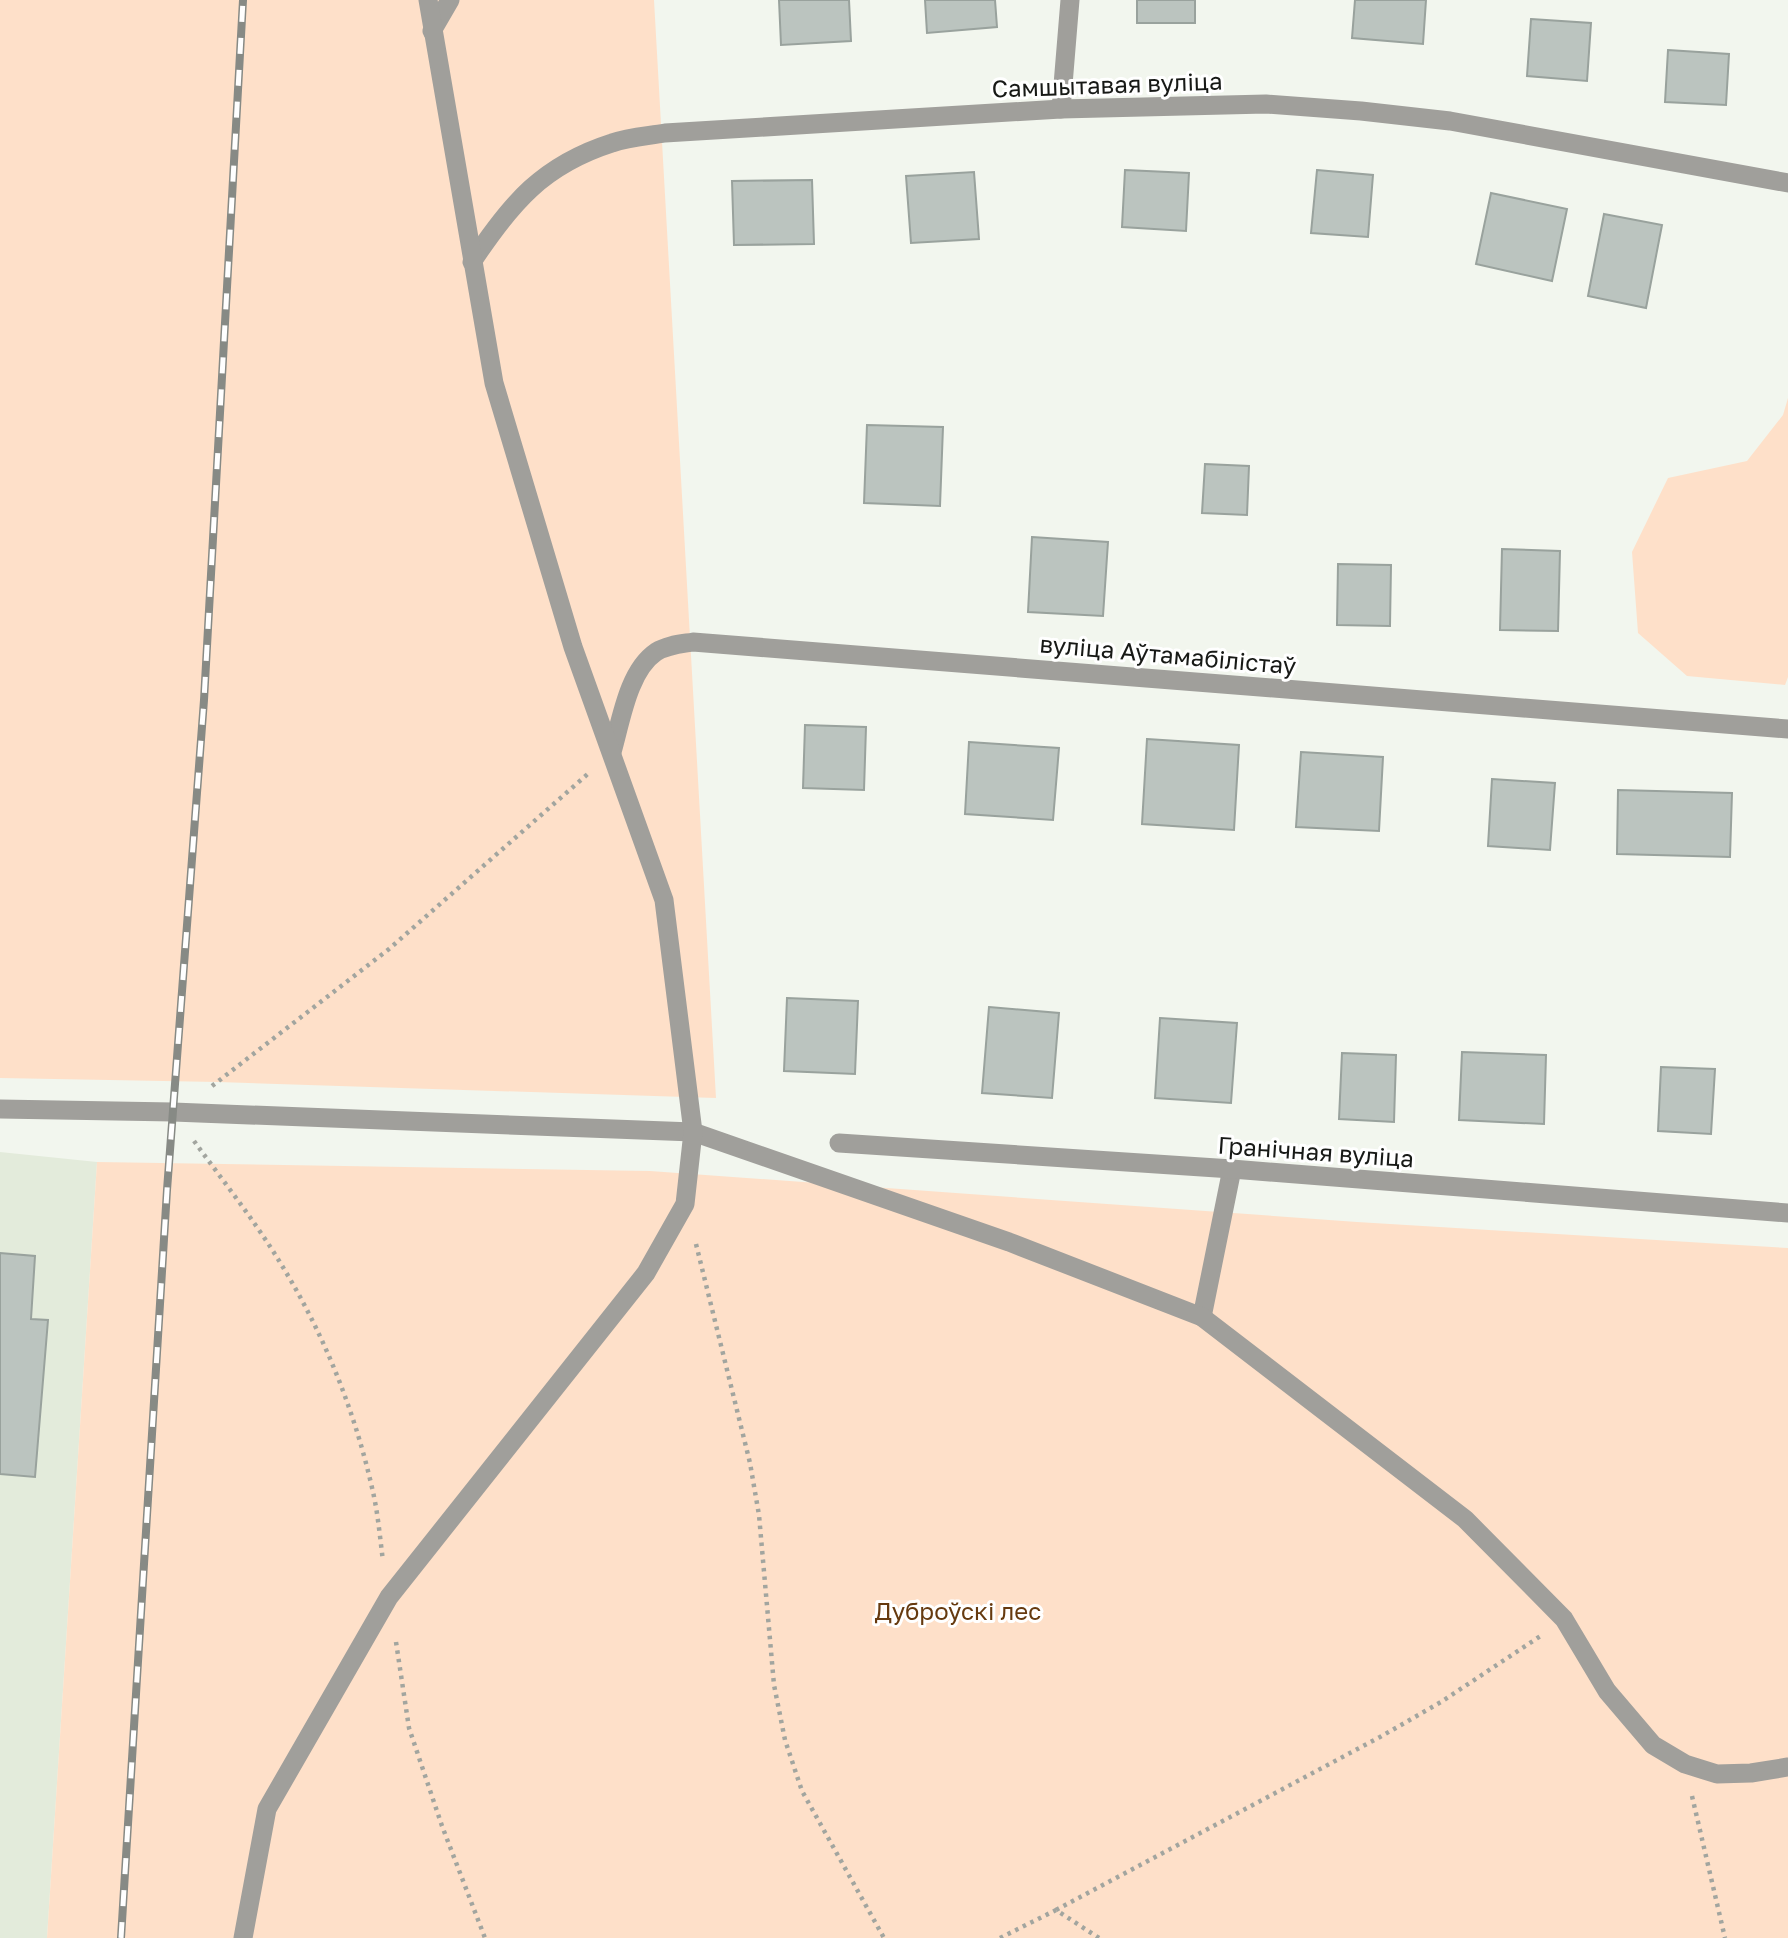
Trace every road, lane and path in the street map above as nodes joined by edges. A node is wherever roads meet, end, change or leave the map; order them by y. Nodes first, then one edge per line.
1 (428, 0) edge
2 (450, 0) edge
3 (1070, 0) edge
4 (432, 31) junction
5 (1061, 109) junction
6 (1788, 183) edge
7 (472, 262) junction
8 (1788, 729) edge
9 (612, 752) junction
10 (0, 1109) edge
11 (693, 1132) junction
12 (839, 1143) dead end
13 (1232, 1169) junction
14 (685, 1205) junction
15 (1788, 1213) edge
16 (1202, 1317) junction
17 (389, 1597) junction
18 (1564, 1619) junction
19 (1685, 1764) junction
20 (1788, 1767) edge
21 (1056, 1910) junction
22 (243, 1938) edge
23 (485, 1938) edge
24 (884, 1938) edge
25 (1000, 1938) edge
26 (1100, 1938) edge
27 (1725, 1938) edge

1 - 4 street
2 - 4 street
3 - 5 street
4 - 7 street
5 - 6 street, Самшытавая вуліца
5 - 7 street, Самшытавая вуліца
7 - 9 street
8 - 9 street, вуліца Аўтамабілістаў
9 - 11 street
10 - 11 street
11 - 14 street
11 - 16 street
12 - 13 street, Гранічная вуліца
13 - 15 street, Гранічная вуліца
13 - 16 street
14 - 17 street
14 - 24 path
16 - 18 street
17 - 22 street
17 - 23 path
18 - 19 street
18 - 21 path
19 - 20 street
19 - 27 path
21 - 25 path
21 - 26 path

